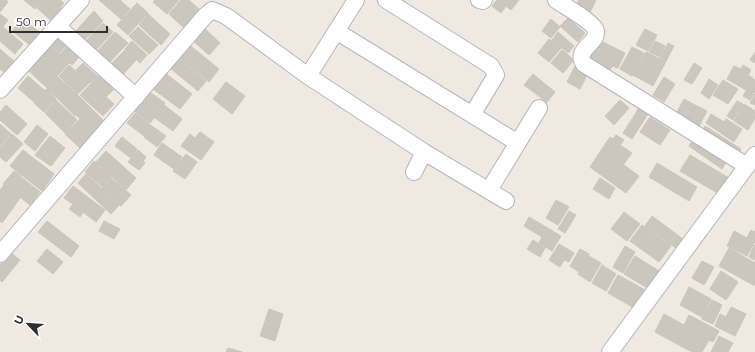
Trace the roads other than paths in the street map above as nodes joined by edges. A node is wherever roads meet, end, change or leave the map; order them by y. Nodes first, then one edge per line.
1 (81, 0) edge
2 (356, 0) edge
3 (386, 0) edge
4 (479, 0) edge
5 (484, 0) edge
6 (556, 0) edge
7 (57, 26) junction
8 (336, 31) junction
9 (308, 76) junction
10 (0, 90) edge
11 (136, 97) junction
12 (539, 108) dead end
13 (472, 115) junction
14 (518, 143) junction
15 (424, 152) junction
16 (751, 161) edge
17 (414, 172) dead end
18 (488, 190) junction
19 (506, 201) dead end
20 (0, 254) edge
21 (610, 352) edge

1 - 7 street
2 - 8 street
3 - 13 street
4 - 5 street
6 - 16 street
7 - 10 street
7 - 11 street
8 - 9 street
8 - 13 street
9 - 11 street
9 - 15 street
11 - 20 street
12 - 14 street
13 - 14 street
14 - 18 street
15 - 17 street
15 - 18 street
16 - 21 street
18 - 19 street

